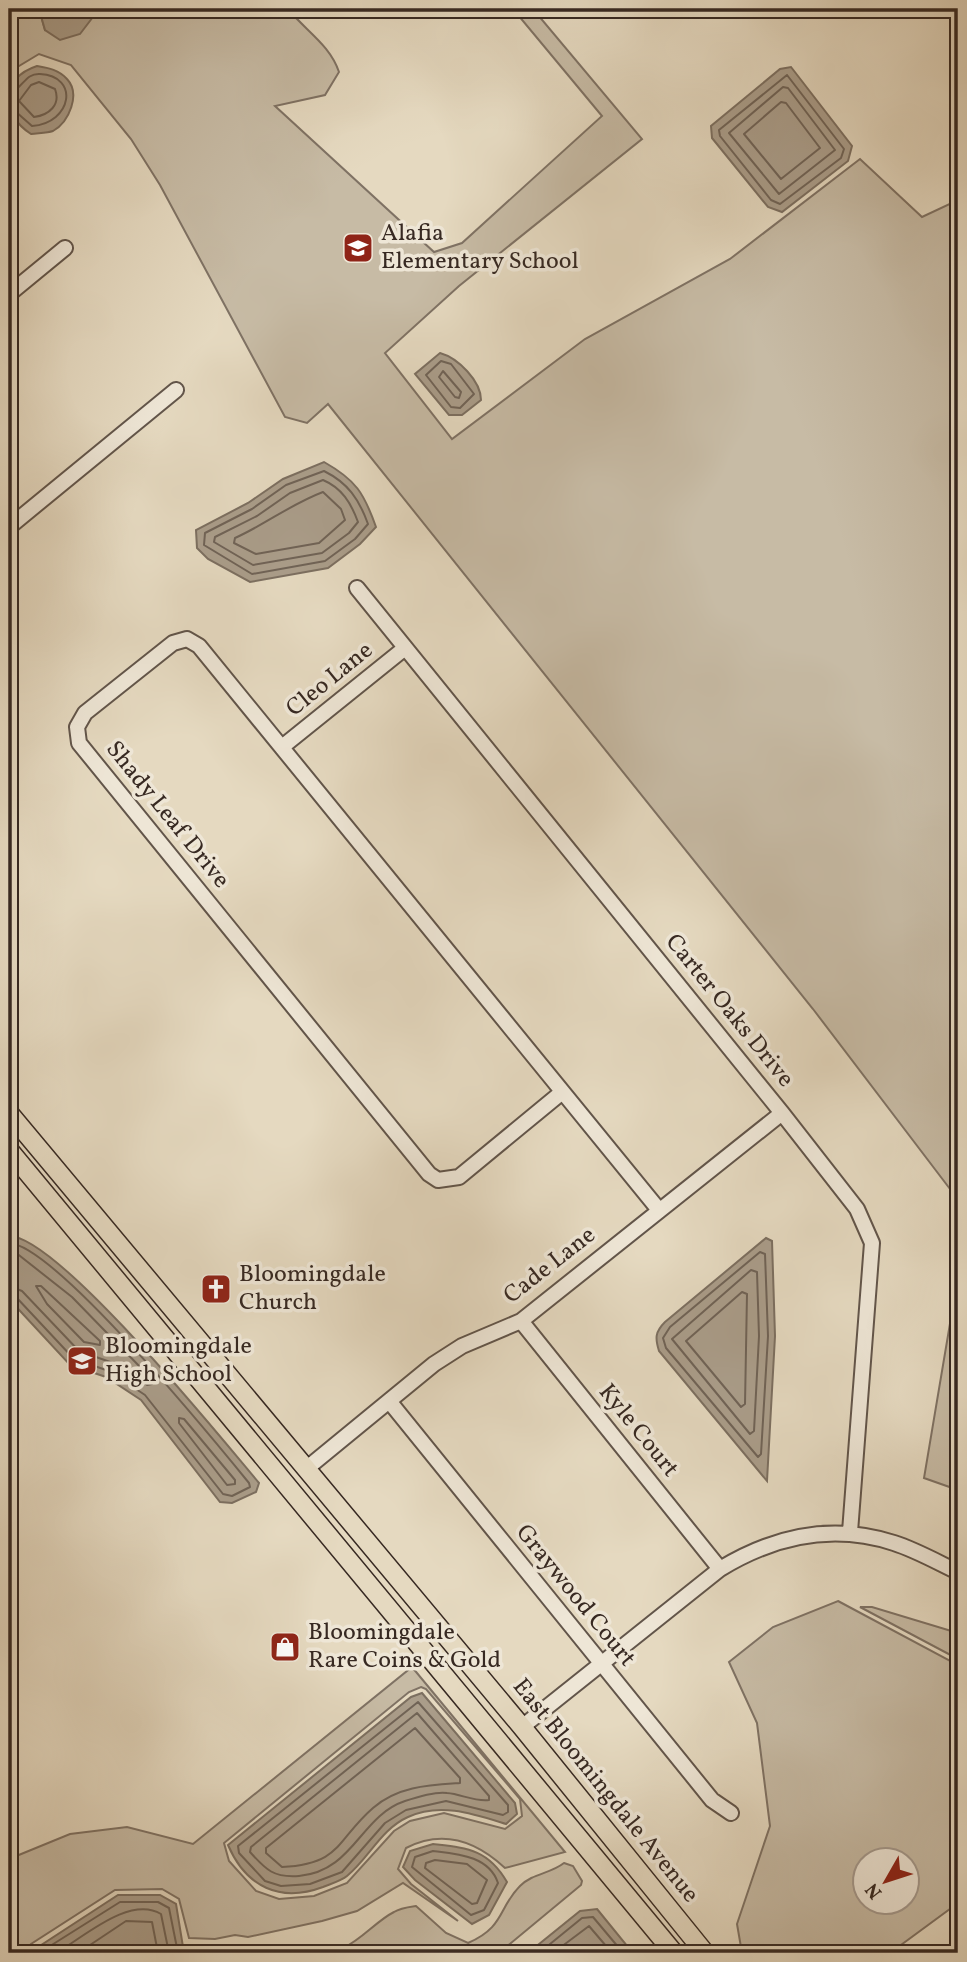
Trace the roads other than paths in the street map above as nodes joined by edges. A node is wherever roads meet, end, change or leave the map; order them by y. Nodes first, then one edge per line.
1 (65, 248) dead end
2 (9, 294) edge
3 (176, 390) dead end
4 (9, 527) edge
5 (357, 589) dead end
6 (405, 648) junction
7 (282, 747) junction
8 (561, 1093) junction
9 (782, 1112) junction
10 (9, 1113) edge
11 (9, 1150) edge
12 (52, 1166) junction
13 (34, 1181) junction
14 (659, 1210) junction
15 (521, 1321) junction
16 (388, 1401) junction
17 (306, 1469) junction
18 (288, 1485) junction
19 (850, 1532) junction
20 (719, 1569) junction
21 (958, 1572) edge
22 (449, 1639) junction
23 (422, 1646) junction
24 (600, 1664) junction
25 (522, 1727) junction
26 (731, 1813) dead end
27 (693, 1939) junction
28 (675, 1953) edge
29 (705, 1953) edge

1 - 2 street
3 - 4 street
5 - 6 street, Carter Oaks Drive
6 - 7 street, Cleo Lane
6 - 9 street, Carter Oaks Drive
7 - 8 street, Shady Leaf Drive
7 - 8 street, Shady Leaf Drive
8 - 14 street, Shady Leaf Drive
9 - 14 street, Cade Lane
9 - 19 street, Carter Oaks Drive
10 - 12 main road, East Bloomingdale Avenue
11 - 13 main road, East Bloomingdale Avenue
12 - 13 main road
12 - 17 main road, East Bloomingdale Avenue
13 - 18 main road, East Bloomingdale Avenue
14 - 15 street, Cade Lane
15 - 16 street, Cade Lane
15 - 20 street, Kyle Court
16 - 17 street, Cade Lane
16 - 24 street, Graywood Court
17 - 18 main road
17 - 22 main road, East Bloomingdale Avenue
18 - 23 main road, East Bloomingdale Avenue
19 - 20 street
19 - 21 street
20 - 24 street
22 - 23 main road
22 - 25 main road, East Bloomingdale Avenue
23 - 28 main road, East Bloomingdale Avenue
24 - 25 street
24 - 26 street, Graywood Court
25 - 27 main road, East Bloomingdale Avenue
27 - 28 street
27 - 29 main road, East Bloomingdale Avenue

